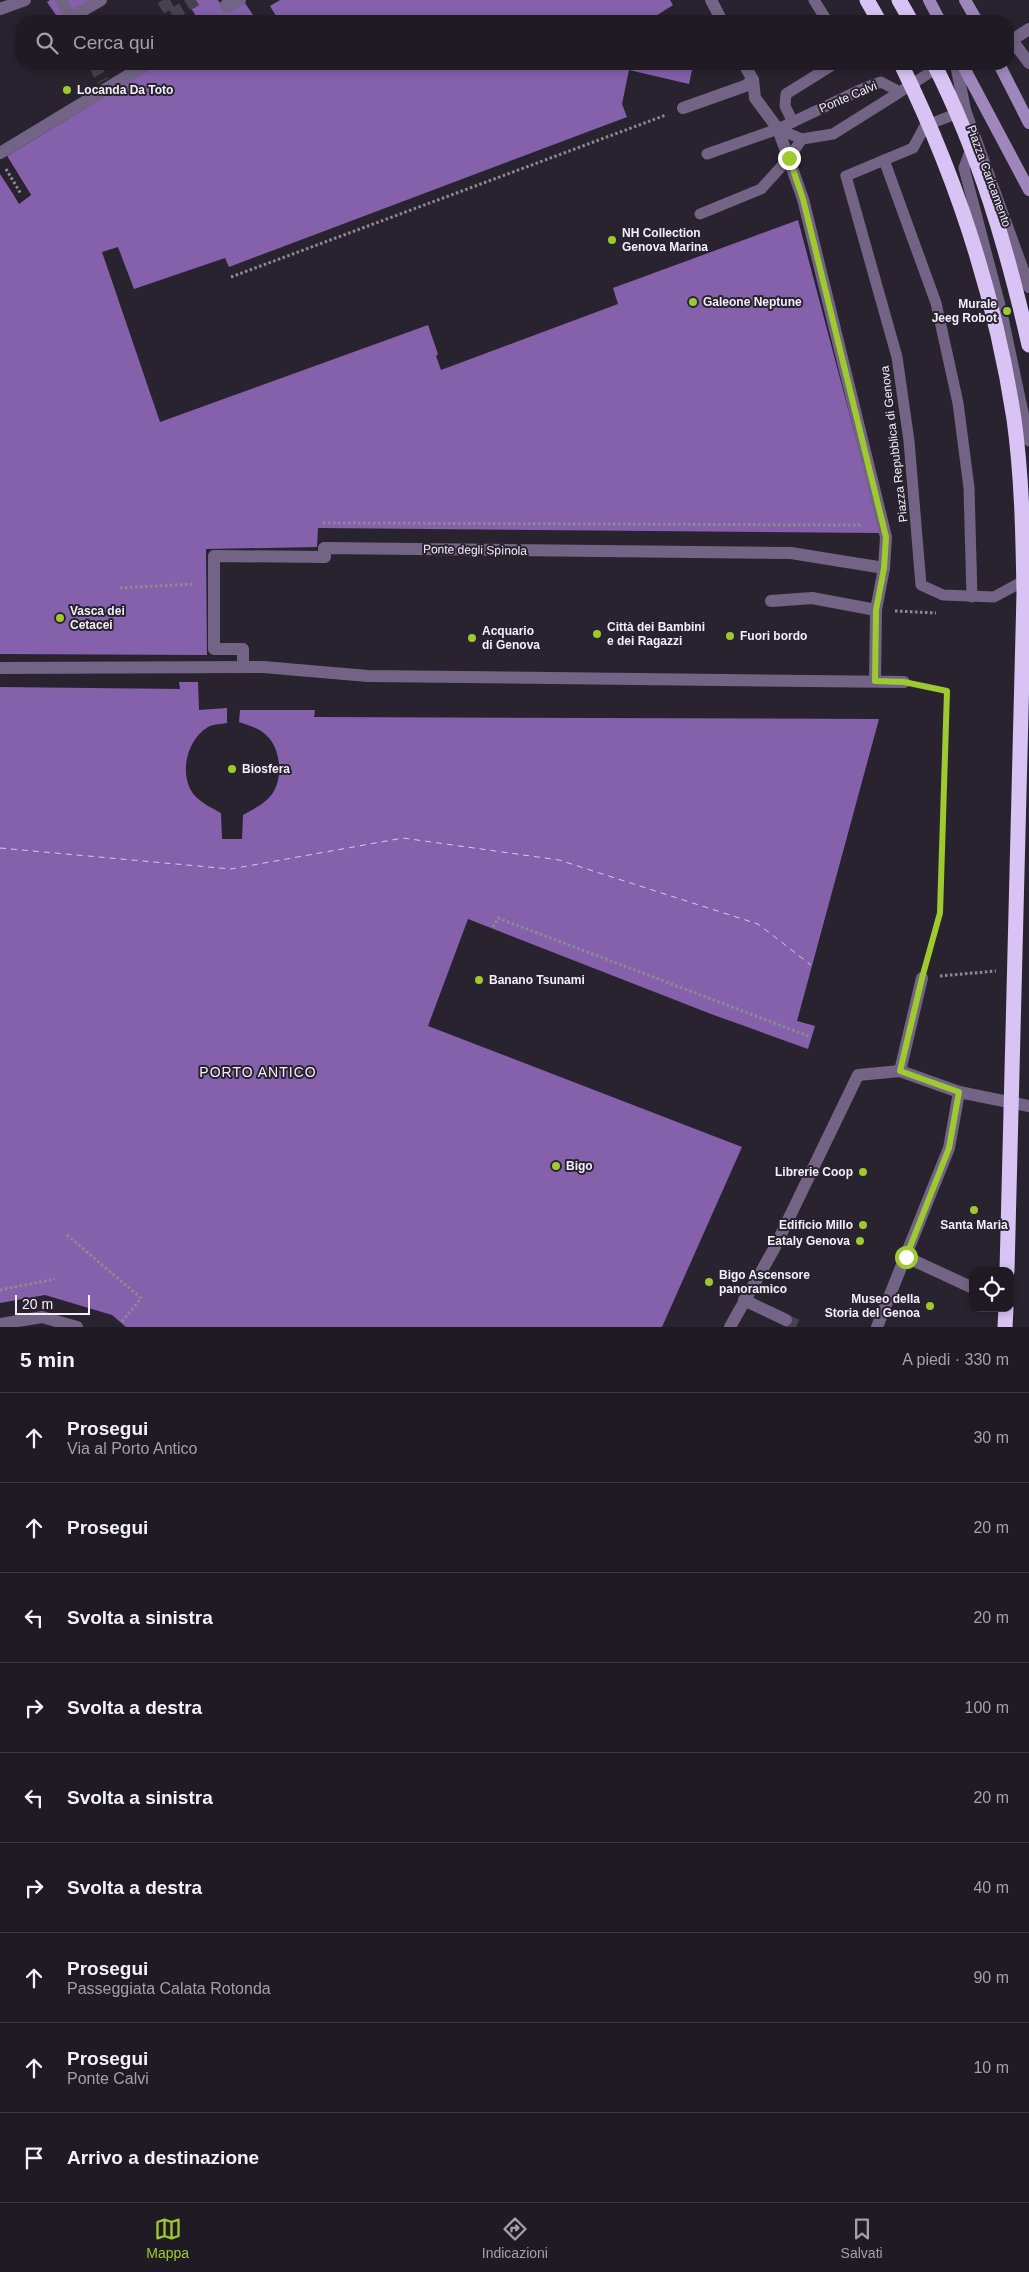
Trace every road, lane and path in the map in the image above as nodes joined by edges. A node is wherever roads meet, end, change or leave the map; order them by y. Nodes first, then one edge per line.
1 (25, 0) edge
2 (61, 0) edge
3 (101, 0) edge
4 (240, 0) edge
5 (711, 0) edge
6 (814, 0) edge
7 (867, 0) edge
8 (899, 0) edge
9 (929, 0) edge
10 (965, 0) edge
11 (226, 5) dead end
12 (0, 9) edge
13 (68, 15) edge
14 (78, 15) edge
15 (719, 15) edge
16 (823, 15) edge
17 (876, 15) edge
18 (908, 15) edge
19 (937, 15) edge
20 (973, 15) edge
21 (1029, 29) edge
22 (1014, 38) edge
23 (1014, 45) edge
24 (1029, 63) edge
25 (135, 70) edge
26 (747, 70) edge
27 (824, 70) edge
28 (904, 70) edge
29 (934, 70) edge
30 (937, 70) edge
31 (957, 70) edge
32 (965, 70) edge
33 (1002, 70) edge
34 (753, 80) junction
35 (900, 92) junction
36 (683, 108) joint
37 (965, 110) junction
38 (793, 122) junction
39 (1029, 123) edge
40 (778, 129) junction
41 (975, 138) junction
42 (802, 139) junction
43 (0, 153) edge
44 (707, 154) dead end
45 (789, 158) junction
46 (884, 160) junction
47 (4, 167) dead end
48 (1029, 190) edge
49 (21, 194) dead end
50 (700, 214) dead end
51 (231, 277) dead end
52 (1029, 287) edge
53 (1029, 345) edge
54 (1029, 441) edge
55 (322, 523) dead end
56 (869, 525) dead end
57 (884, 568) junction
58 (1029, 578) edge
59 (196, 584) dead end
60 (120, 588) dead end
61 (972, 597) junction
62 (771, 601) dead end
63 (876, 610) junction
64 (0, 668) edge
65 (243, 668) junction
66 (875, 681) junction
67 (904, 682) joint
68 (493, 927) dead end
69 (1003, 970) dead end
70 (922, 978) junction
71 (811, 1037) dead end
72 (900, 1071) junction
73 (959, 1092) junction
74 (1029, 1106) edge
75 (67, 1234) dead end
76 (906, 1257) junction
77 (1007, 1267) edge
78 (55, 1279) dead end
79 (969, 1286) edge
80 (0, 1290) edge
81 (744, 1300) junction
82 (786, 1320) tunnel mouth
83 (121, 1323) dead end
84 (0, 1324) edge
85 (77, 1327) edge
86 (730, 1327) edge
87 (877, 1327) edge

1 - 12 street
2 - 13 street
3 - 14 street
4 - 11 street
5 - 15 street
6 - 16 lane
7 - 17 highway
8 - 18 highway
9 - 19 main road
10 - 20 main road
21 - 22 street
23 - 24 street
25 - 43 street
26 - 34 street
27 - 38 lane
28 - 77 highway, bridge
29 - 35 lane
30 - 53 highway, bridge
31 - 37 street, Piazza Caricamento
32 - 48 main road
33 - 39 main road
34 - 36 street
34 - 40 street
35 - 38 lane, Ponte Calvi
35 - 42 lane, Ponte Calvi
36 - 51 path
37 - 41 street, Piazza Caricamento
37 - 46 lane, Piazza Repubblica di Genova
38 - 40 lane, Ponte Calvi
40 - 42 lane
40 - 44 lane, Ponte Calvi
40 - 45 street
41 - 52 street, Piazza Caricamento
41 - 54 lane
42 - 45 lane
45 - 50 lane
45 - 57 street
46 - 61 lane
46 - 61 lane, Piazza Repubblica di Genova
47 - 49 path
55 - 56 path
57 - 63 street
57 - 65 street, Ponte degli Spìnola
58 - 61 lane, Piazza Repubblica di Genova
59 - 60 path
62 - 63 street
63 - 66 street
64 - 65 street
65 - 66 street
66 - 67 street
67 - 70 path
68 - 71 path
69 - 70 path
70 - 72 street
72 - 73 street
72 - 81 street
73 - 74 street
73 - 76 street
75 - 83 path
76 - 79 street
76 - 87 street
78 - 80 path
81 - 82 street
81 - 86 street
84 - 85 street

